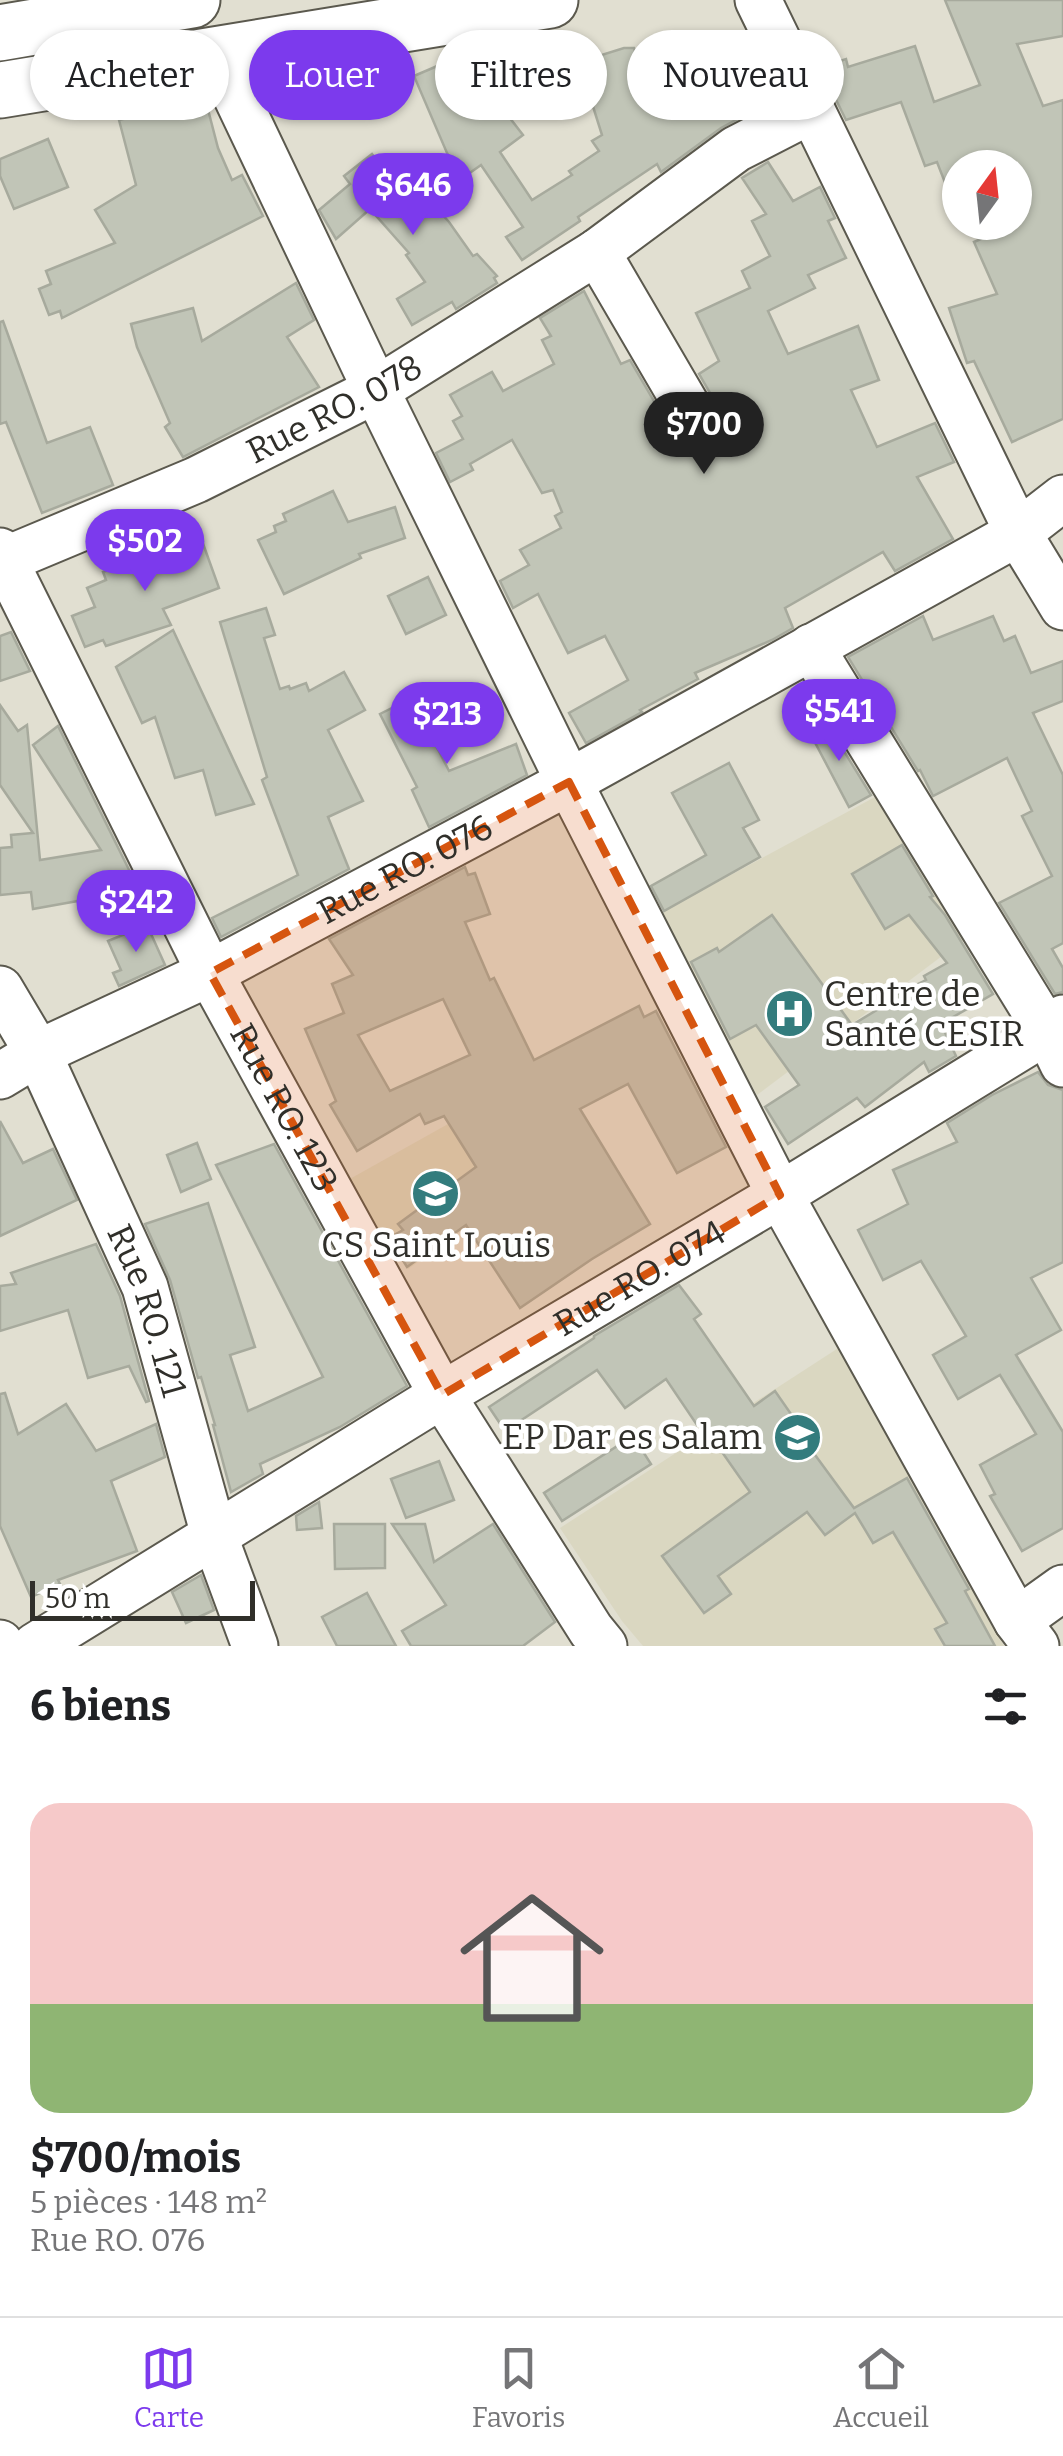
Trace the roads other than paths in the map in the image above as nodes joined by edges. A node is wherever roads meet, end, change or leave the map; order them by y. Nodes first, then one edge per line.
1 (192, 0) edge
2 (550, 0) edge
3 (758, 0) edge
4 (773, 30) edge
5 (0, 33) edge
6 (229, 52) edge
7 (229, 81) edge
8 (30, 85) edge
9 (0, 90) edge
10 (793, 120) edge
11 (817, 120) edge
12 (597, 252) junction
13 (376, 390) junction
14 (694, 418) dead end
15 (1063, 498) edge
16 (1018, 533) junction
17 (1, 557) edge
18 (1063, 606) edge
19 (811, 648) junction
20 (570, 782) junction
21 (210, 973) junction
22 (0, 989) edge
23 (1058, 1038) edge
24 (38, 1053) junction
25 (0, 1076) edge
26 (780, 1195) junction
27 (442, 1395) junction
28 (214, 1535) junction
29 (1063, 1588) edge
30 (1027, 1634) edge
31 (35, 1646) edge
32 (255, 1646) edge
33 (604, 1646) edge

1 - 5 main road
2 - 6 main road
3 - 4 street
7 - 13 street
8 - 9 main road
10 - 12 street, Rue RO. 078
11 - 16 street
12 - 13 street, Rue RO. 078
12 - 14 street
13 - 17 street, Rue RO. 078
13 - 20 street
15 - 16 street, Rue RO. 076
16 - 18 street
16 - 19 street, Rue RO. 076
17 - 21 street, Rue RO. 123
19 - 20 street, Rue RO. 076
19 - 23 street
20 - 21 street, Rue RO. 076
20 - 26 street
21 - 24 street, Rue RO. 076
21 - 27 street, Rue RO. 123
22 - 24 street, Rue RO. 121
23 - 26 street, Rue RO. 074
24 - 25 street, Rue RO. 076
24 - 28 street, Rue RO. 121
26 - 27 street, Rue RO. 074
26 - 30 street
27 - 28 street, Rue RO. 074
27 - 33 street, Rue RO. 123
28 - 31 street, Rue RO. 074
28 - 32 street, Rue RO. 121
29 - 30 street

